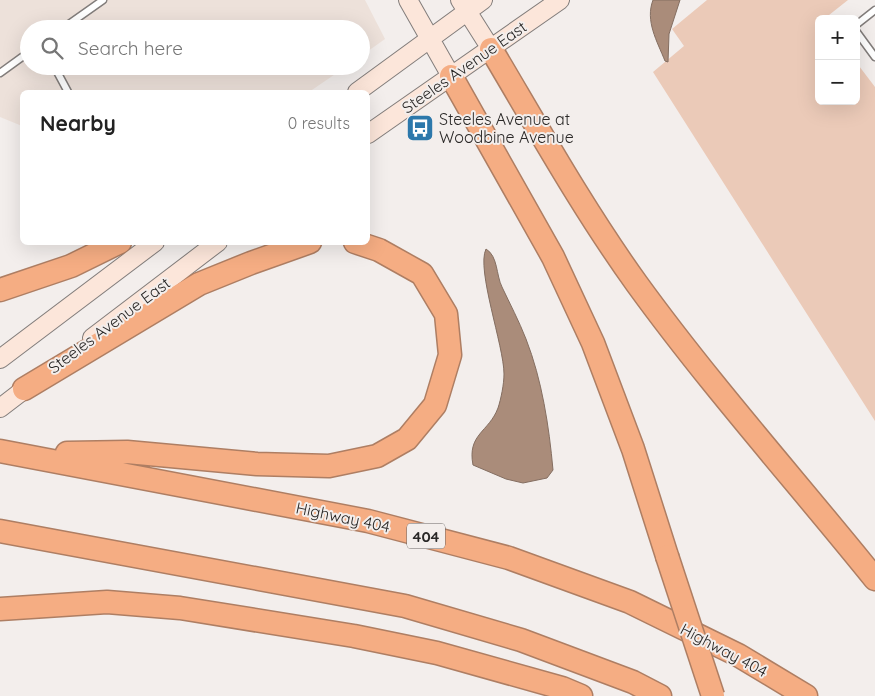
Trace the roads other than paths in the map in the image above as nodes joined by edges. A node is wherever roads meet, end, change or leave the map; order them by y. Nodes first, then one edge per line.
1 (103, 0) edge
2 (408, 0) edge
3 (483, 0) edge
4 (560, 0) edge
5 (463, 6) edge
6 (875, 10) edge
7 (75, 20) edge
8 (860, 21) edge
9 (860, 36) edge
10 (429, 39) junction
11 (491, 49) junction
12 (875, 57) edge
13 (20, 59) edge
14 (0, 73) edge
15 (59, 75) edge
16 (451, 76) junction
17 (67, 90) edge
18 (359, 90) edge
19 (370, 133) edge
20 (114, 245) edge
21 (151, 245) edge
22 (214, 245) edge
23 (301, 245) edge
24 (364, 245) edge
25 (0, 290) edge
26 (0, 359) edge
27 (24, 390) junction
28 (0, 408) edge
29 (10, 453) edge
30 (0, 531) edge
31 (875, 579) edge
32 (0, 609) edge
33 (581, 696) edge
34 (660, 696) edge
35 (713, 696) edge
36 (806, 696) edge

1 - 7 lane
2 - 10 main road
3 - 5 main road
4 - 11 main road, Steeles Avenue East
5 - 10 main road
5 - 11 main road
6 - 8 lane
9 - 12 lane
10 - 16 main road
10 - 18 main road
11 - 16 main road, Steeles Avenue East
11 - 31 highway
13 - 14 lane
15 - 17 lane
16 - 19 main road, Steeles Avenue East
16 - 35 highway, bridge
20 - 25 highway
21 - 26 main road
22 - 27 main road, Steeles Avenue East
23 - 27 highway
24 - 29 highway
27 - 28 main road, Steeles Avenue East
29 - 36 highway, Highway 404 / 404
30 - 34 highway
32 - 33 highway

